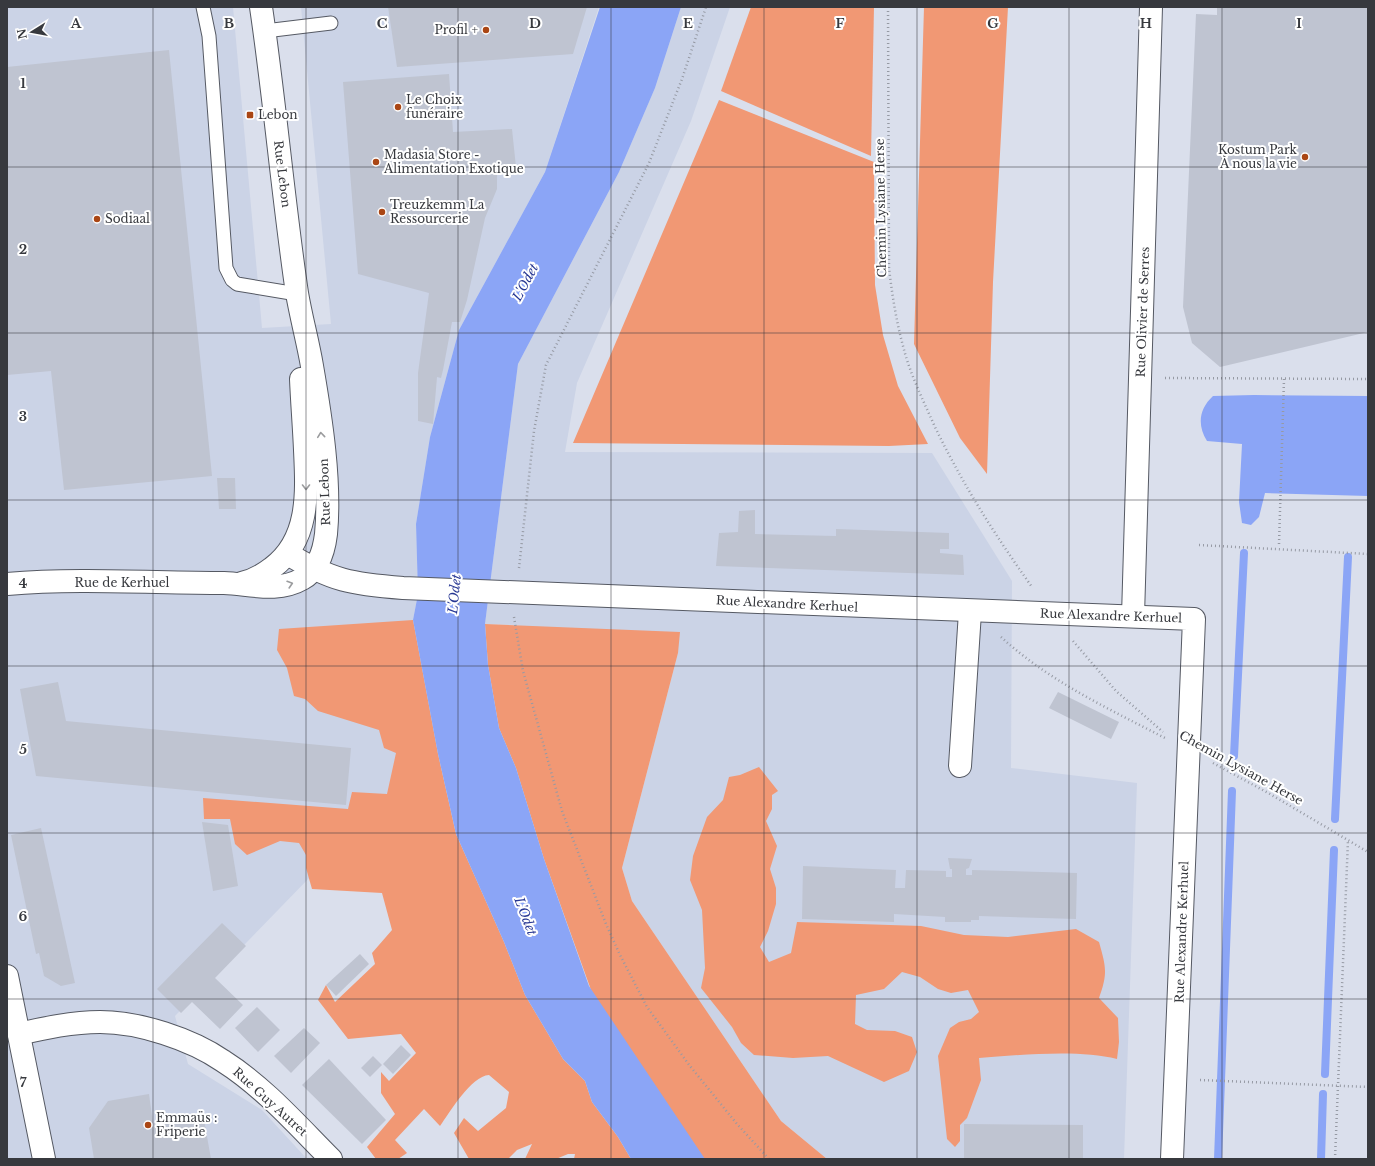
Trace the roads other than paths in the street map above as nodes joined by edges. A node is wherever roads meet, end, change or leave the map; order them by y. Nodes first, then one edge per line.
1 (203, 7) edge
2 (261, 7) edge
3 (1151, 7) edge
4 (331, 23) dead end
5 (265, 31) junction
6 (297, 294) junction
7 (288, 554) junction
8 (313, 569) junction
9 (7, 584) edge
10 (238, 584) junction
11 (970, 612) junction
12 (1134, 616) junction
13 (960, 766) dead end
14 (7, 976) edge
15 (19, 1034) junction
16 (44, 1159) edge
17 (331, 1159) edge
18 (1172, 1159) edge

1 - 6 lane
2 - 5 street, Rue Lebon
3 - 12 street, Rue Olivier de Serres
4 - 5 lane
5 - 6 street, Rue Lebon
6 -> 7 street, Rue Lebon
8 -> 6 street, Rue Lebon
7 - 8 street
7 - 10 street, Rue de Kerhuel
10 -> 8 street, Rue de Kerhuel
8 - 11 street, Rue Alexandre Kerhuel
9 - 10 street, Rue de Kerhuel
11 - 12 street, Rue Alexandre Kerhuel
11 - 13 street
12 - 18 street, Rue Alexandre Kerhuel
14 - 15 street
15 - 16 street
15 - 17 street, Rue Guy Autret

